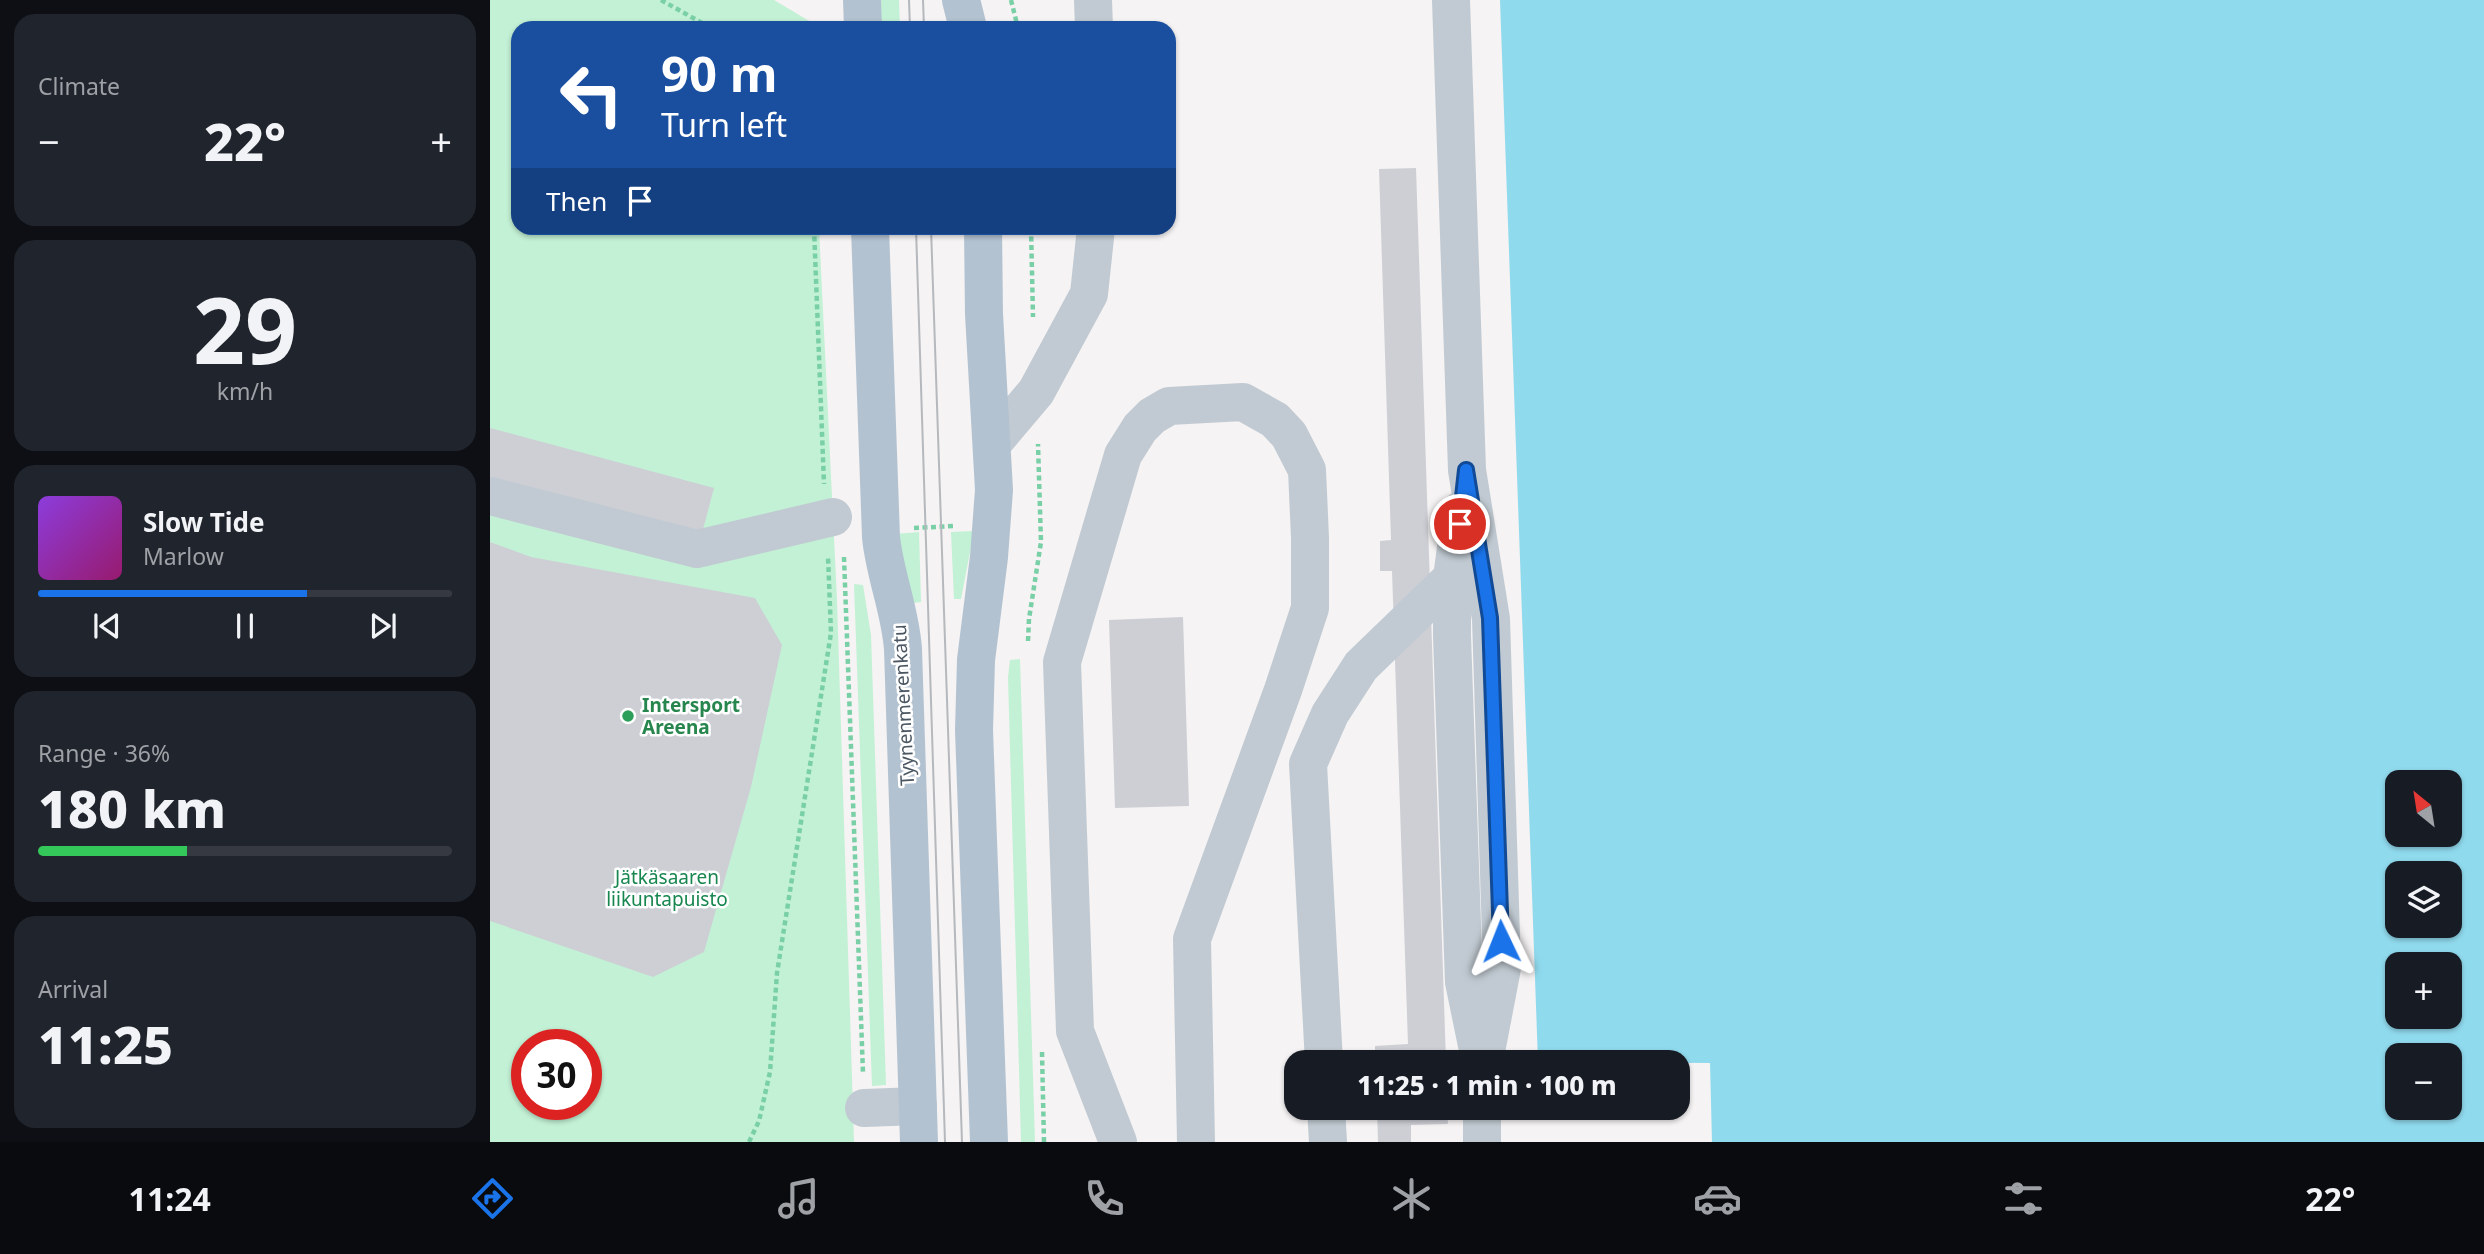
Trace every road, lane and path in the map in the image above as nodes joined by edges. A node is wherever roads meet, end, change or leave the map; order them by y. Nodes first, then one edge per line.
1 (662, 0) edge
2 (862, 0) edge
3 (961, 0) edge
4 (1011, 0) edge
5 (1093, 0) edge
6 (1451, 0) edge
7 (699, 21) edge
8 (863, 21) edge
9 (966, 21) edge
10 (1016, 21) edge
11 (1094, 21) edge
12 (814, 235) edge
13 (870, 235) edge
14 (983, 235) edge
15 (1095, 235) edge
16 (992, 444) junction
17 (1466, 470) junction
18 (490, 496) edge
19 (834, 515) junction
20 (992, 525) junction
21 (881, 530) junction
22 (1452, 578) junction
23 (831, 599) dead end
24 (1323, 1050) edge
25 (1479, 1050) edge
26 (1485, 1050) edge
27 (864, 1108) joint
28 (1327, 1120) edge
29 (1482, 1120) edge
30 (919, 1124) edge
31 (749, 1142) edge
32 (989, 1142) edge
33 (1118, 1142) edge
34 (1196, 1142) edge
35 (1328, 1142) edge
36 (1482, 1142) edge

1 - 7 path
2 - 8 main road
3 - 9 main road
4 - 10 path
5 - 11 street
6 - 17 street
12 - 19 path
13 - 21 main road, Tyynenmerenkatu
14 - 16 main road
15 - 16 street
16 - 20 main road
17 - 22 street
17 - 26 street
18 - 19 street
19 - 27 path
20 - 21 path
20 - 32 main road
21 - 30 main road, Tyynenmerenkatu
22 - 24 street
22 - 25 street
23 - 31 path
27 - 30 street
28 - 35 street
29 - 36 street
33 - 34 street

